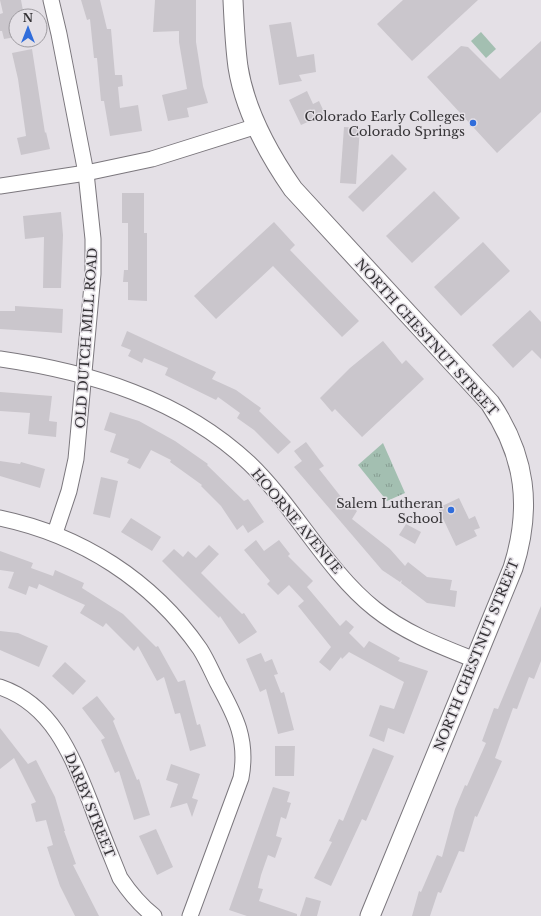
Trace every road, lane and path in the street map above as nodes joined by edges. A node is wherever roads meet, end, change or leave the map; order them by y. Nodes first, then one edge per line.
1 (50, 0) edge
2 (233, 0) edge
3 (257, 126) junction
4 (86, 173) junction
5 (0, 186) edge
6 (0, 359) edge
7 (85, 376) junction
8 (0, 518) edge
9 (55, 533) junction
10 (474, 660) junction
11 (0, 687) edge
12 (154, 916) edge
13 (190, 916) edge
14 (370, 916) edge

1 - 4 street, OLD DUTCH MILL ROAD
2 - 3 main road, NORTH CHESTNUT STREET
3 - 4 street
3 - 10 main road, NORTH CHESTNUT STREET
4 - 5 street
4 - 7 street, OLD DUTCH MILL ROAD
6 - 7 street, HOORNE AVENUE
7 - 9 street, OLD DUTCH MILL ROAD
7 - 10 street, HOORNE AVENUE
8 - 9 street
9 - 13 street
10 - 14 main road, NORTH CHESTNUT STREET
11 - 12 street, DARBY STREET

